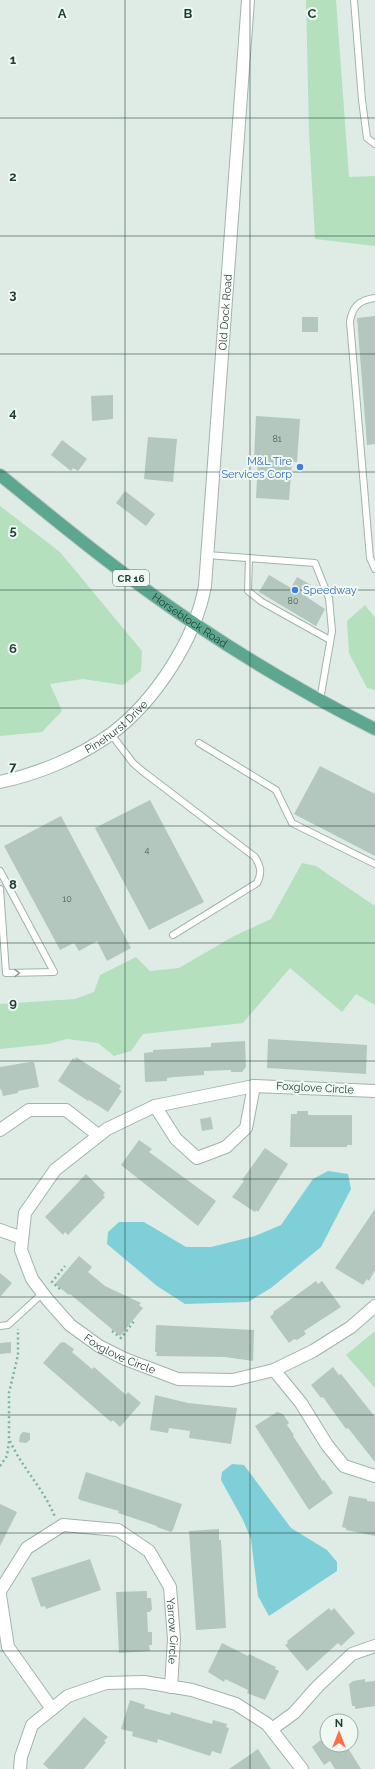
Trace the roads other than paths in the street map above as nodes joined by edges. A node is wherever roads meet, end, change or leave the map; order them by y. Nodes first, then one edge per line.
1 (248, 0) edge
2 (354, 0) edge
3 (375, 144) edge
4 (375, 298) edge
5 (0, 476) edge
6 (208, 555) junction
7 (248, 558) junction
8 (375, 569) edge
9 (194, 624) junction
10 (330, 640) junction
11 (320, 700) junction
12 (375, 729) edge
13 (111, 734) junction
14 (199, 743) dead end
15 (0, 782) edge
16 (375, 864) edge
17 (0, 872) edge
18 (0, 889) edge
19 (173, 935) dead end
20 (254, 1086) junction
21 (375, 1091) edge
22 (155, 1106) junction
23 (0, 1130) edge
24 (98, 1135) junction
25 (0, 1230) edge
26 (22, 1238) junction
27 (43, 1294) junction
28 (375, 1306) edge
29 (0, 1326) edge
30 (274, 1370) junction
31 (375, 1476) edge
32 (0, 1593) edge
33 (375, 1646) edge
34 (171, 1687) junction
35 (52, 1709) junction
36 (272, 1730) junction
37 (20, 1769) edge
38 (302, 1769) edge

1 - 6 street, Old Dock Road
2 - 3 lane
4 - 8 lane
5 - 9 main road, Horseblock Road / CR 16
6 - 7 lane
6 - 9 street, Old Dock Road
7 - 10 lane
7 - 10 lane
9 - 11 main road, Horseblock Road / CR 16
9 - 13 street, Pinehurst Drive
10 - 11 lane
11 - 12 main road, Horseblock Road / CR 16
13 - 15 street, Pinehurst Drive
13 - 19 lane
14 - 16 lane
18 -> 17 lane
20 - 21 street, Foxglove Circle
20 - 22 street, Foxglove Circle
20 - 22 street
22 - 24 street, Foxglove Circle
23 - 24 street
24 - 26 street, Foxglove Circle
25 - 26 street
26 - 27 street, Foxglove Circle
27 - 29 lane
27 - 30 street, Foxglove Circle
28 - 30 street, Foxglove Circle
30 - 31 street
32 - 34 street, Yarrow Circle
32 - 35 street, Yarrow Circle
33 - 36 street
34 - 35 street
34 - 36 street
35 - 37 street
36 - 38 street

